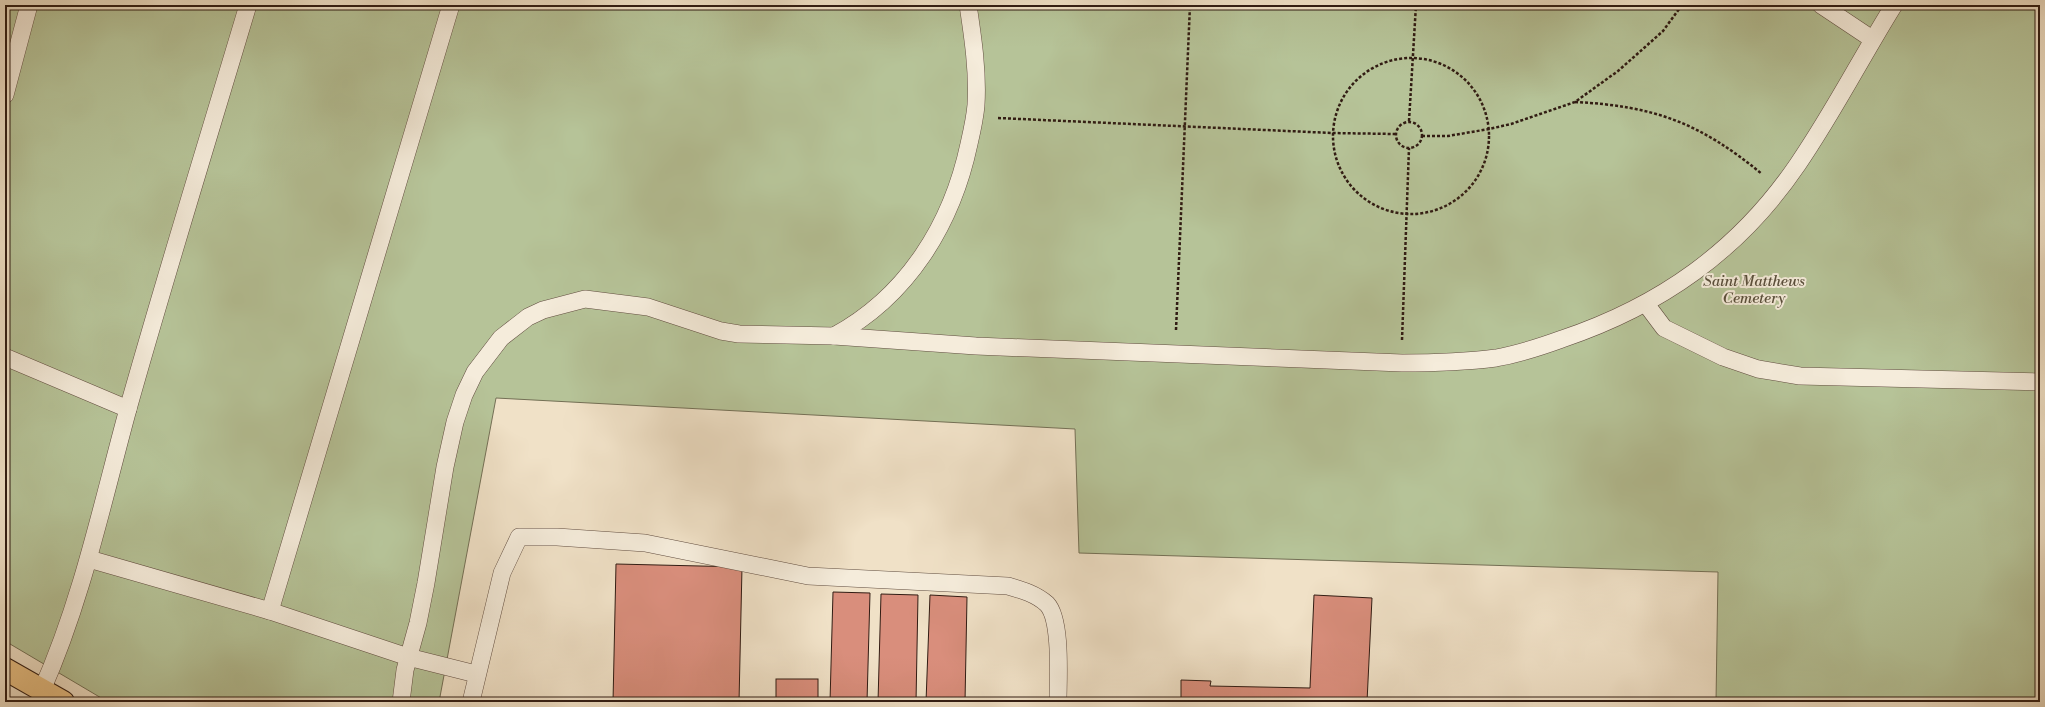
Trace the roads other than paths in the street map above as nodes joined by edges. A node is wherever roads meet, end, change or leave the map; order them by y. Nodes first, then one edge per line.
1 (29, 5) edge
2 (248, 5) edge
3 (451, 5) edge
4 (968, 5) edge
5 (1821, 5) edge
6 (1894, 5) edge
7 (1872, 39) junction
8 (5, 95) edge
9 (1646, 304) junction
10 (834, 336) junction
11 (5, 357) edge
12 (2040, 382) edge
13 (128, 409) junction
14 (89, 559) junction
15 (270, 611) junction
16 (408, 657) junction
17 (5, 670) edge
18 (476, 674) junction
19 (42, 690) junction
20 (63, 702) edge
21 (401, 702) edge
22 (471, 702) edge
23 (1058, 702) edge

1 - 8 lane
2 - 13 lane
3 - 15 lane
4 - 10 lane
5 - 7 lane
6 - 7 lane
7 - 9 lane
9 - 10 lane
9 - 12 lane
10 - 16 lane
11 - 13 lane
13 - 14 lane
14 - 15 lane
14 - 19 lane
15 - 16 lane
16 - 18 lane
16 - 21 lane
17 - 19 main road
18 - 22 lane
18 - 23 lane
19 - 20 main road

